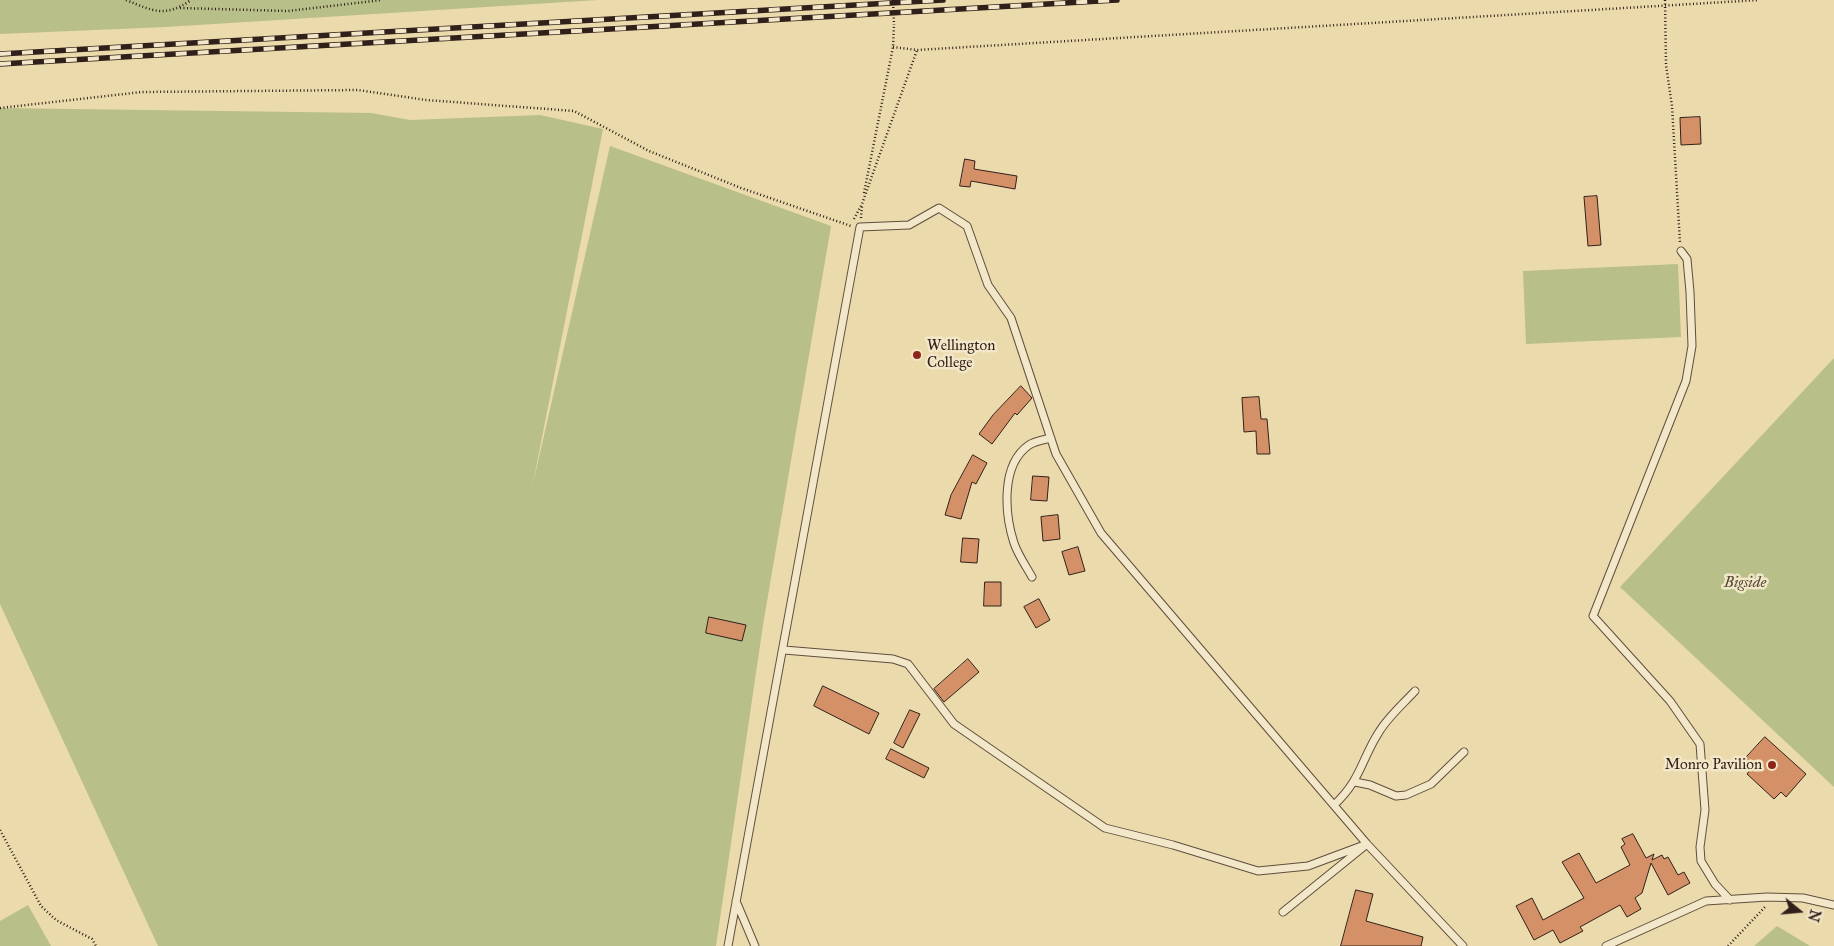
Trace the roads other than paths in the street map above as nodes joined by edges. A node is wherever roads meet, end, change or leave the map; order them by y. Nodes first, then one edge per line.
1 (1681, 251) road end
2 (1051, 438) junction
3 (1032, 577) dead end
4 (784, 650) junction
5 (1415, 691) dead end
6 (1464, 752) dead end
7 (1355, 782) junction
8 (1334, 805) junction
9 (1367, 844) junction
10 (736, 900) junction
11 (1730, 900) junction
12 (1834, 905) edge
13 (1283, 912) dead end
14 (728, 946) edge
15 (755, 946) edge
16 (1463, 946) edge
17 (1608, 946) edge

1 - 11 lane
2 - 3 lane
2 - 4 lane
2 - 8 lane
4 - 9 lane
4 - 10 lane
5 - 7 lane
6 - 7 lane
7 - 8 lane
8 - 9 lane
9 - 13 lane
9 - 16 lane
10 - 14 lane
10 - 15 lane
11 - 12 lane
11 - 17 lane

